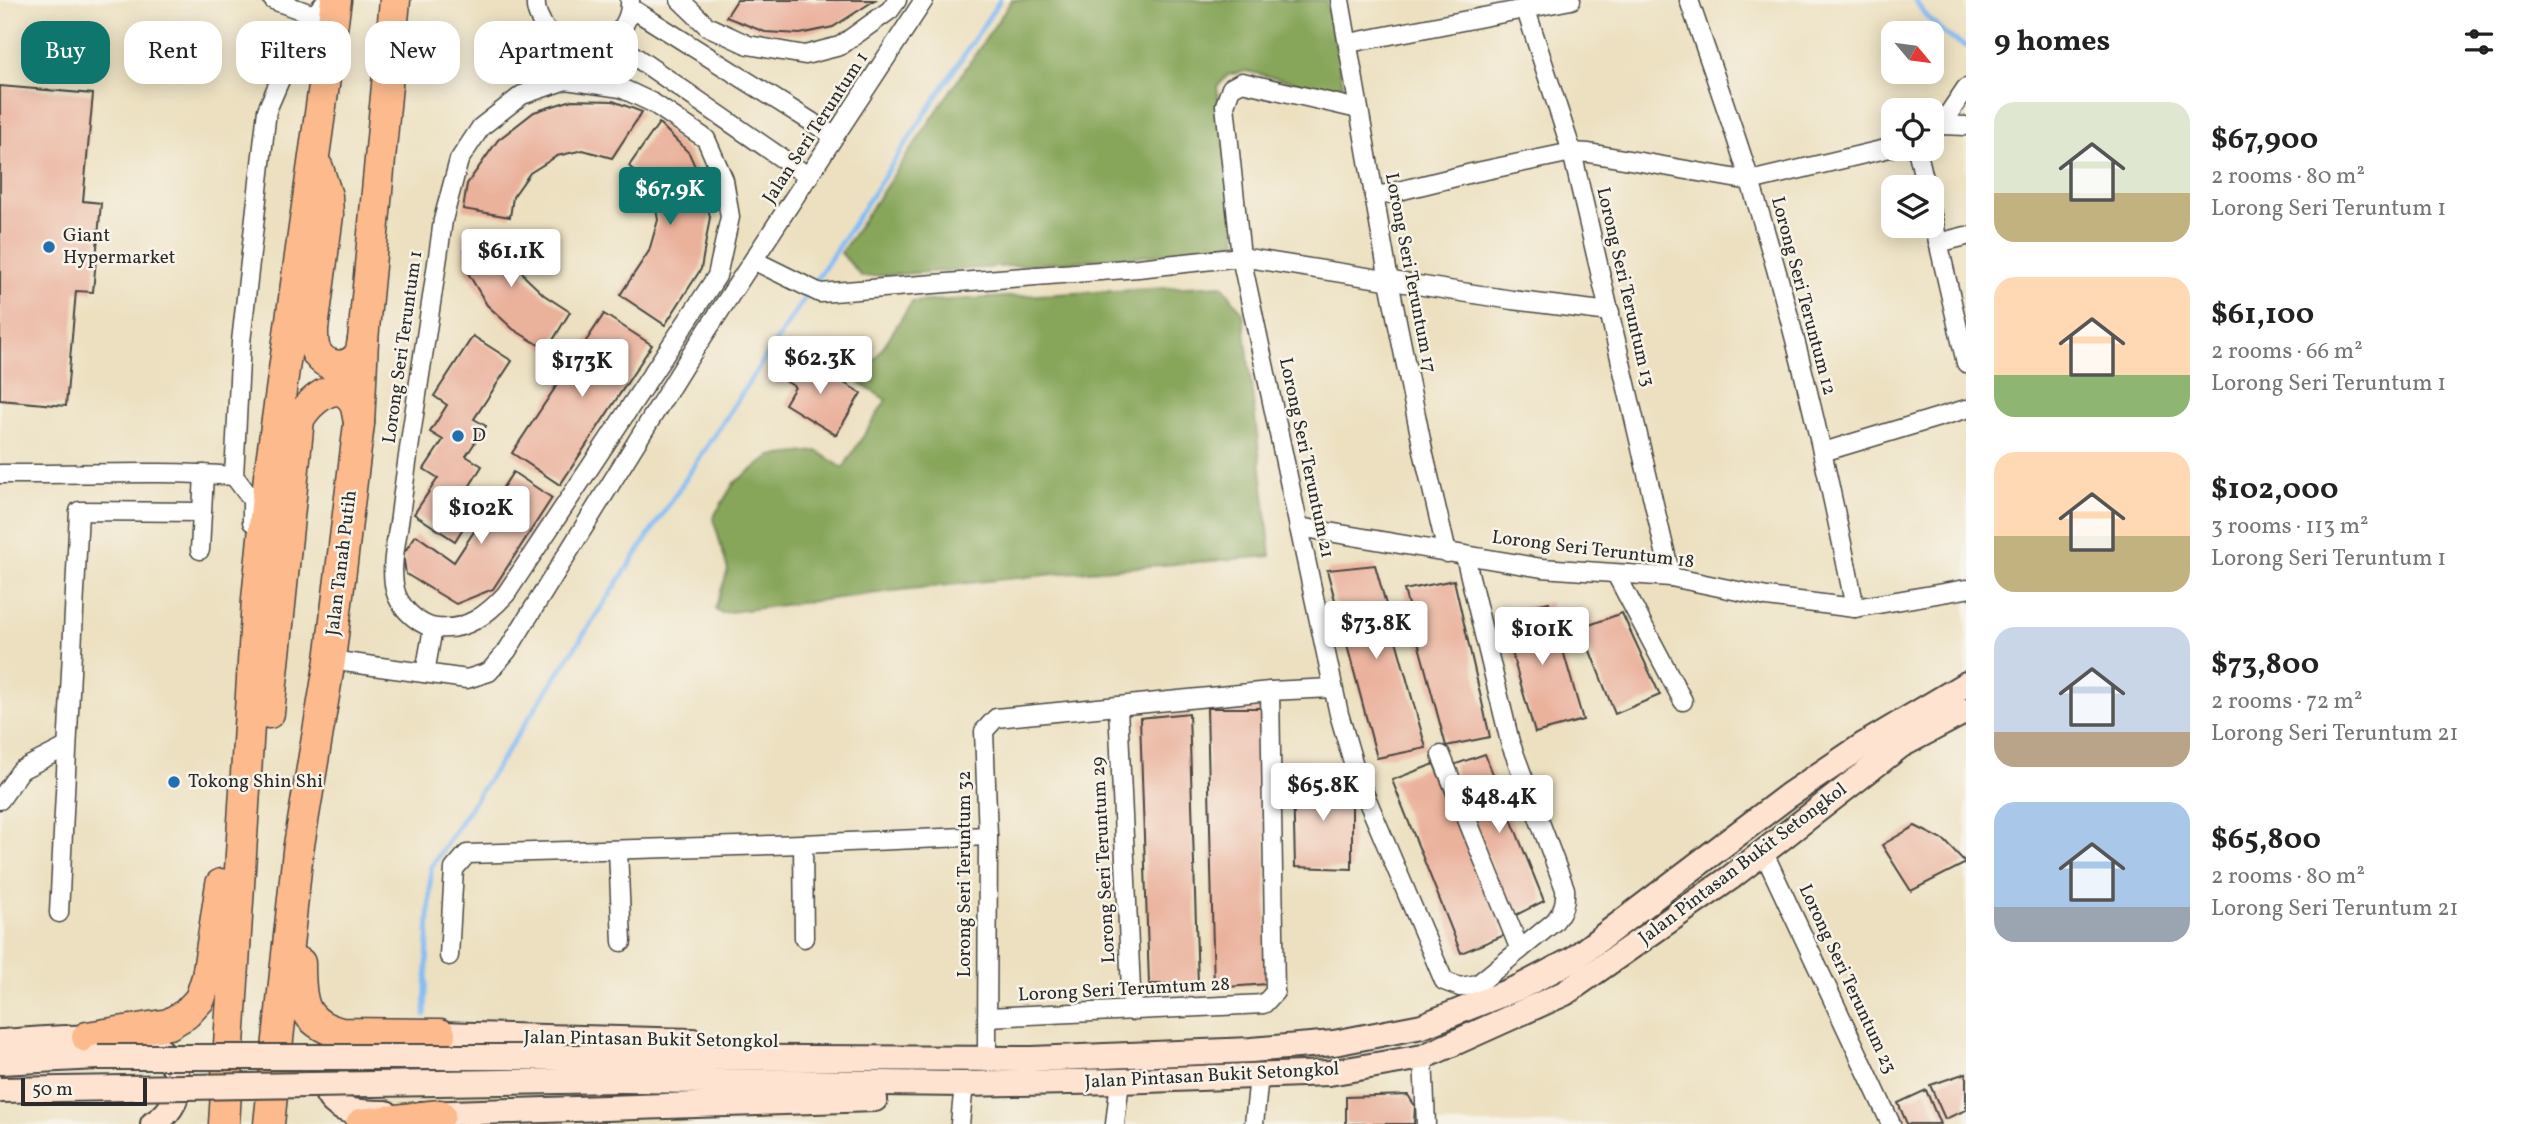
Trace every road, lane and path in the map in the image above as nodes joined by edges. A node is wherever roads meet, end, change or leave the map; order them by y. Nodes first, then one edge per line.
1 (273, 0) edge
2 (327, 0) edge
3 (395, 0) edge
4 (536, 0) edge
5 (680, 0) edge
6 (897, 0) edge
7 (924, 0) edge
8 (1340, 0) edge
9 (1571, 0) edge
10 (1689, 0) edge
11 (631, 4) edge
12 (325, 7) edge
13 (1525, 10) junction
14 (541, 21) edge
15 (626, 21) edge
16 (1349, 43) junction
17 (748, 45) junction
18 (638, 59) edge
19 (732, 71) junction
20 (1966, 88) edge
21 (1358, 108) junction
22 (722, 117) junction
23 (1944, 118) edge
24 (1966, 126) edge
25 (1944, 128) edge
26 (834, 136) junction
27 (706, 139) junction
28 (1881, 150) edge
29 (1572, 152) junction
30 (314, 155) junction
31 (809, 177) junction
32 (1750, 181) junction
33 (1374, 197) junction
34 (1966, 236) edge
35 (1937, 238) edge
36 (1938, 243) junction
37 (1241, 257) junction
38 (755, 261) junction
39 (1389, 281) junction
40 (1610, 312) junction
41 (363, 340) junction
42 (1966, 363) edge
43 (1966, 410) edge
44 (359, 424) junction
45 (1823, 452) junction
46 (0, 474) edge
47 (204, 474) junction
48 (233, 476) junction
49 (202, 512) junction
50 (1299, 527) junction
51 (200, 550) dead end
52 (1456, 554) junction
53 (1616, 574) junction
54 (1671, 577) junction
55 (1966, 589) edge
56 (257, 599) junction
57 (1855, 608) junction
58 (433, 628) junction
59 (330, 660) junction
60 (425, 673) junction
61 (1966, 684) edge
62 (1332, 688) junction
63 (1270, 691) junction
64 (1683, 701) dead end
65 (1118, 707) junction
66 (1966, 711) edge
67 (66, 747) junction
68 (1441, 755) dead end
69 (0, 800) edge
70 (243, 803) junction
71 (988, 836) junction
72 (803, 844) junction
73 (618, 850) junction
74 (299, 851) junction
75 (1764, 853) junction
76 (1703, 859) junction
77 (1730, 878) junction
78 (58, 913) dead end
79 (804, 938) dead end
80 (622, 942) dead end
81 (1520, 950) junction
82 (449, 956) dead end
83 (1444, 981) joint
84 (232, 987) junction
85 (1132, 1011) junction
86 (987, 1017) junction
87 (440, 1034) junction
88 (88, 1037) junction
89 (0, 1042) edge
90 (987, 1048) junction
91 (1423, 1058) junction
92 (1032, 1059) junction
93 (0, 1062) edge
94 (619, 1068) junction
95 (1259, 1076) junction
96 (1120, 1081) junction
97 (938, 1083) junction
98 (964, 1084) junction
99 (0, 1090) edge
100 (440, 1115) junction
101 (153, 1124) edge
102 (224, 1124) edge
103 (269, 1124) edge
104 (361, 1124) edge
105 (960, 1124) edge
106 (1115, 1124) edge
107 (1254, 1124) edge
108 (1426, 1124) edge
109 (1891, 1124) edge

1 - 12 street
2 - 12 street
3 - 41 highway, Jalan Tanah Putih
4 - 14 street
5 - 17 street
6 - 17 street
7 - 26 street, Jalan Seri Teruntum 1
8 - 16 street, Lorong Seri Teruntum 17
9 - 13 street
10 - 32 street, Lorong Seri Teruntum 12
11 - 15 street
11 - 19 street
12 - 30 highway
12 - 48 street
13 - 16 street
13 - 29 street, Lorong Seri Teruntum 13
16 - 21 street, Lorong Seri Teruntum 17
17 - 19 street
18 - 22 street
19 - 26 street
20 - 23 street
21 - 33 street, Lorong Seri Teruntum 17
21 - 37 street, Lorong Seri Teruntum 21
22 - 27 street
22 - 31 street
24 - 25 street
26 - 31 street, Jalan Seri Teruntum 1
27 - 58 street
27 - 58 street, Lorong Seri Teruntum 1
28 - 32 street
29 - 32 street
29 - 33 street
29 - 40 street, Lorong Seri Teruntum 13
30 - 41 highway
30 - 56 highway
31 - 38 street, Jalan Seri Teruntum 1
32 - 45 street, Lorong Seri Teruntum 12
33 - 39 street, Lorong Seri Teruntum 17
34 - 36 street
35 - 36 street
36 - 42 street
37 - 38 street
37 - 39 street
37 - 50 street, Lorong Seri Teruntum 21
38 - 60 street, Jalan Seri Teruntum 1
39 - 40 street
39 - 52 street, Lorong Seri Teruntum 17
40 - 54 street, Lorong Seri Teruntum 13
41 - 44 highway, Jalan Tanah Putih
43 - 45 street
44 - 59 highway, Jalan Tanah Putih
44 - 84 highway
45 - 57 street, Lorong Seri Teruntum 12
46 - 47 street
47 - 48 street
47 - 49 street
48 - 56 street
49 - 51 street
49 - 67 street
50 - 52 street, Lorong Seri Teruntum 18
50 - 62 street, Lorong Seri Teruntum 21
52 - 53 street, Lorong Seri Teruntum 18
52 - 81 street, Lorong Seri Teruntum 17
53 - 54 street, Lorong Seri Teruntum 18
53 - 64 street
54 - 57 street, Lorong Seri Teruntum 18
55 - 57 street, Lorong Seri Teruntum 18
56 - 70 highway
58 - 60 street
59 - 60 street, Jalan Seri Teruntum 1
59 - 74 highway, Jalan Tanah Putih
61 - 76 main road, Jalan Pintasan Bukit Setongkol
62 - 63 street
62 - 83 street, Lorong Seri Teruntum 21
63 - 65 street
63 - 85 street, Lorong Seri Terumtum 28
65 - 71 street, Lorong Seri Teruntum 32
65 - 85 street, Lorong Seri Teruntum 29
66 - 75 main road, Jalan Pintasan Bukit Setongkol
67 - 69 street
67 - 78 street
68 - 81 street
70 - 84 highway
70 - 88 highway
71 - 72 street
71 - 86 street, Lorong Seri Teruntum 32
72 - 73 street
72 - 79 street
73 - 80 street
73 - 82 street
74 - 87 highway
74 - 103 highway, Jalan Tanah Putih
75 - 77 main road, Jalan Pintasan Bukit Setongkol
75 - 109 street, Lorong Seri Teruntum 23
76 - 77 main road
76 - 92 main road, Jalan Pintasan Bukit Setongkol
77 - 91 main road, Jalan Pintasan Bukit Setongkol
81 - 83 street, Lorong Seri Teruntum 17
84 - 102 highway
85 - 86 street, Lorong Seri Terumtum 28
86 - 90 street, Lorong Seri Teruntum 32
87 - 90 main road, Jalan Pintasan Bukit Setongkol
87 - 100 main road, Jalan Pintasan Bukit Setongkol
88 - 89 main road
88 - 101 main road
90 - 92 main road, Jalan Pintasan Bukit Setongkol
91 - 95 main road, Jalan Pintasan Bukit Setongkol
91 - 108 street
92 - 94 main road, Jalan Pintasan Bukit Setongkol
93 - 94 main road, bridge
94 - 97 main road
94 - 99 main road, bridge
95 - 96 main road, Jalan Pintasan Bukit Setongkol
95 - 107 street
96 - 98 main road, Jalan Pintasan Bukit Setongkol
96 - 106 street
97 - 98 main road, Jalan Pintasan Bukit Setongkol
97 - 100 main road, Jalan Pintasan Bukit Setongkol
98 - 105 street
100 - 104 highway

